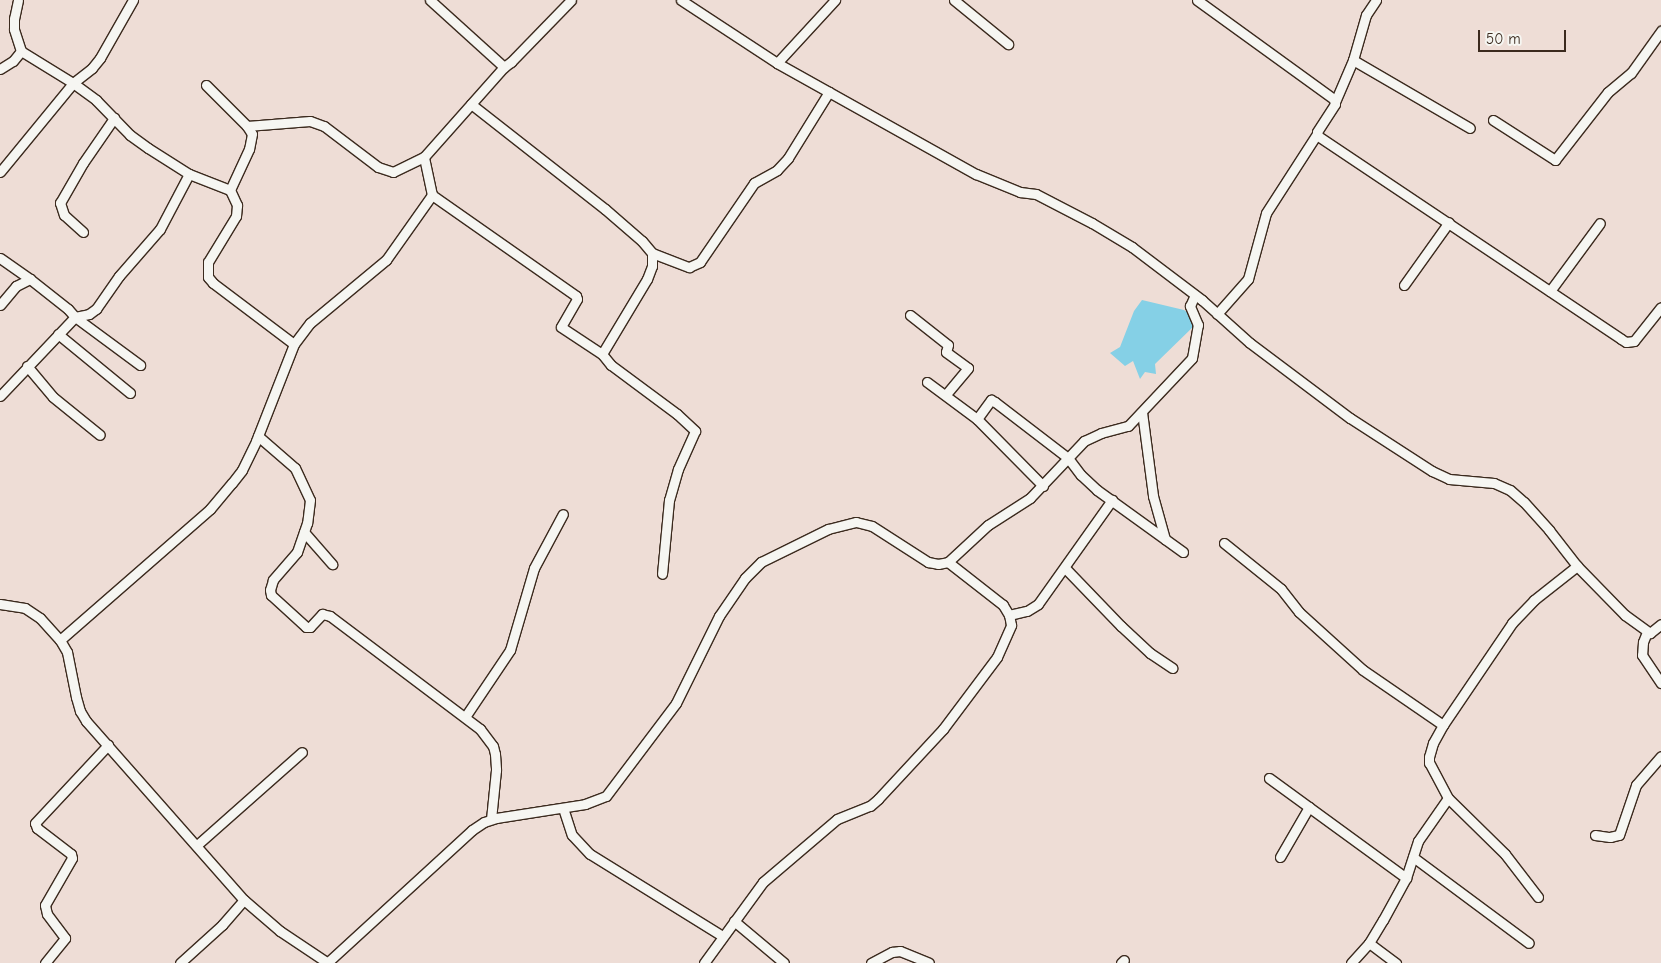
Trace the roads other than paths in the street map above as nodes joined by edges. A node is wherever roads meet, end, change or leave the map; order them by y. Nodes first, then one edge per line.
1 (18, 0) edge
2 (133, 0) edge
3 (430, 0) edge
4 (571, 0) edge
5 (681, 0) edge
6 (835, 0) edge
7 (954, 0) edge
8 (1376, 0) edge
9 (1200, 1) edge
10 (1661, 31) edge
11 (1008, 44) dead end
12 (21, 51) junction
13 (1353, 60) junction
14 (777, 63) junction
15 (504, 67) junction
16 (0, 69) edge
17 (73, 83) junction
18 (206, 85) dead end
19 (829, 92) junction
20 (1335, 102) junction
21 (471, 104) junction
22 (114, 118) junction
23 (1493, 120) dead end
24 (247, 126) junction
25 (1470, 128) dead end
26 (1317, 134) junction
27 (424, 157) junction
28 (0, 172) edge
29 (189, 174) junction
30 (230, 190) junction
31 (432, 195) junction
32 (1449, 222) junction
33 (1600, 223) dead end
34 (83, 232) dead end
35 (652, 253) junction
36 (0, 258) edge
37 (30, 279) junction
38 (1404, 285) dead end
39 (1550, 291) junction
40 (1195, 294) junction
41 (0, 305) edge
42 (1661, 306) edge
43 (1217, 314) junction
44 (910, 315) dead end
45 (75, 317) junction
46 (58, 334) junction
47 (294, 344) junction
48 (602, 354) junction
49 (140, 365) dead end
50 (26, 366) junction
51 (927, 382) dead end
52 (130, 393) dead end
53 (945, 395) junction
54 (0, 396) edge
55 (1142, 412) junction
56 (977, 419) junction
57 (100, 435) dead end
58 (258, 436) junction
59 (1068, 458) junction
60 (1043, 486) junction
61 (1112, 500) junction
62 (563, 514) dead end
63 (304, 532) junction
64 (1165, 539) junction
65 (1224, 544) dead end
66 (1183, 552) dead end
67 (948, 562) junction
68 (332, 564) dead end
69 (1577, 566) junction
70 (1065, 568) junction
71 (662, 574) dead end
72 (0, 604) edge
73 (1009, 614) junction
74 (1661, 624) edge
75 (1647, 632) junction
76 (60, 640) junction
77 (1172, 668) dead end
78 (1661, 683) edge
79 (465, 716) junction
80 (1443, 725) junction
81 (108, 746) junction
82 (302, 752) dead end
83 (1661, 756) edge
84 (1269, 778) dead end
85 (1448, 798) junction
86 (1309, 807) junction
87 (563, 808) junction
88 (491, 819) junction
89 (1596, 835) dead end
90 (197, 845) junction
91 (1280, 857) dead end
92 (1412, 857) junction
93 (1406, 878) junction
94 (1538, 897) dead end
95 (244, 900) junction
96 (734, 921) junction
97 (722, 936) junction
98 (1368, 943) junction
99 (1529, 943) dead end
100 (45, 963) edge
101 (180, 963) edge
102 (328, 963) edge
103 (704, 963) edge
104 (784, 963) edge
105 (872, 963) edge
106 (929, 963) edge
107 (1351, 963) edge
108 (1396, 963) edge

1 - 12 street
2 - 17 street
3 - 15 street
4 - 15 street
5 - 14 street
6 - 14 street
7 - 11 street
8 - 13 street
9 - 20 street
10 - 23 street
12 - 16 street
12 - 17 street
13 - 20 street
13 - 25 street
14 - 19 street
15 - 21 street
17 - 22 street
17 - 28 street
18 - 24 street
19 - 35 street
19 - 40 street
20 - 26 street
21 - 27 street
21 - 35 street
22 - 29 street
22 - 34 street
24 - 27 street
24 - 30 street
26 - 32 street
26 - 43 street
27 - 31 street
29 - 30 street
29 - 45 street
30 - 47 street
31 - 47 street
31 - 48 street
32 - 38 street
32 - 39 street
33 - 39 street
35 - 48 street
36 - 37 street
37 - 41 street
37 - 45 street
39 - 42 street
40 - 43 street
40 - 55 street
43 - 69 street
44 - 53 street
45 - 46 street
45 - 49 street
46 - 50 street
46 - 52 street
47 - 58 street
48 - 71 street
50 - 54 street
50 - 57 street
51 - 53 street
53 - 56 street
55 - 59 street
55 - 64 street
56 - 59 street
56 - 60 street
58 - 63 street
58 - 76 street
59 - 60 street
59 - 61 street
60 - 67 street
61 - 64 street
61 - 70 street
62 - 79 street
63 - 68 street
63 - 79 street
64 - 66 street
65 - 80 street
67 - 73 street
67 - 87 street
69 - 75 street
69 - 80 street
70 - 73 street
70 - 77 street
72 - 76 street
73 - 96 street
74 - 75 street
75 - 78 street
76 - 81 street
79 - 88 street
80 - 85 street
81 - 90 street
81 - 100 street
82 - 90 street
83 - 89 street
84 - 86 street
85 - 92 street
85 - 94 street
86 - 91 street
86 - 93 street
87 - 88 street
87 - 97 street
88 - 102 street
90 - 95 street
92 - 93 street
92 - 99 street
93 - 98 street
95 - 101 street
95 - 102 street
96 - 97 street
96 - 104 street
97 - 103 street
98 - 107 street
98 - 108 street
105 - 106 street

